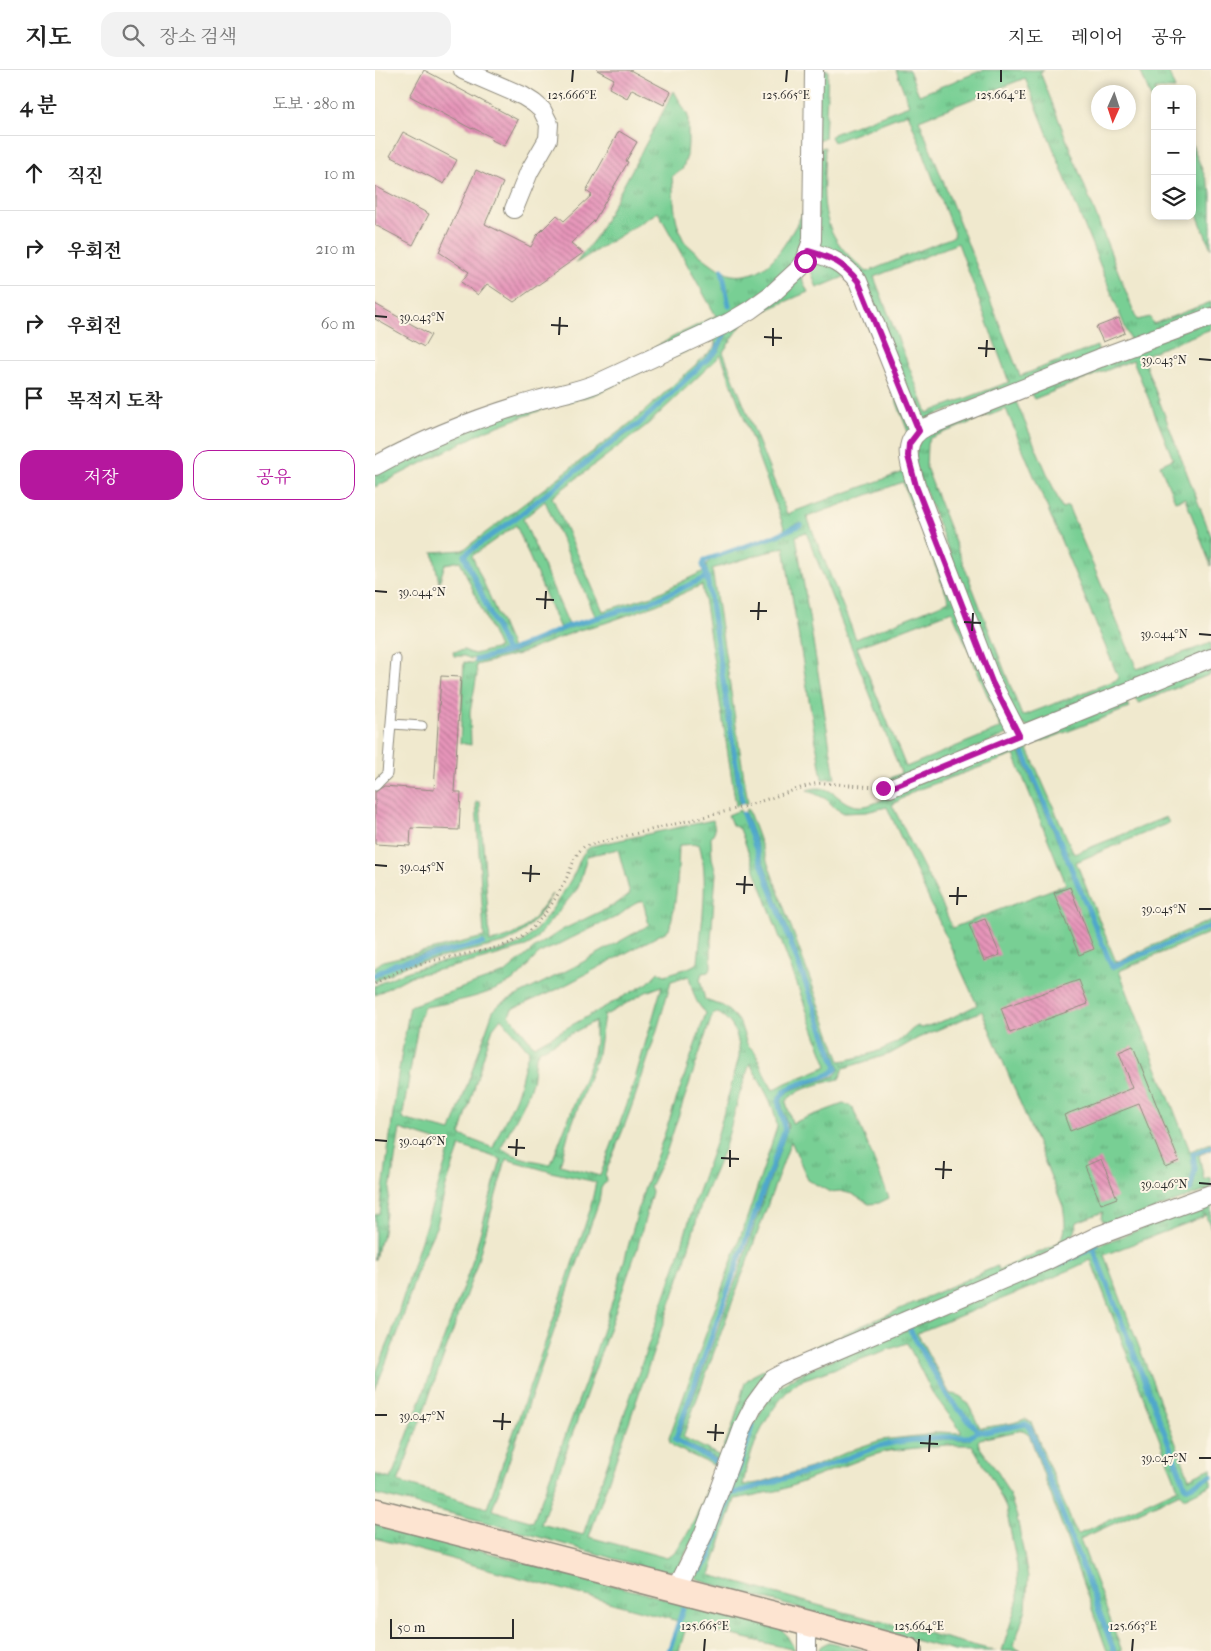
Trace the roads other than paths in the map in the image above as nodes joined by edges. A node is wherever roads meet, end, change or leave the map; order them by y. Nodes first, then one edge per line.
1 (463, 70) edge
2 (815, 70) edge
3 (514, 209) dead end
4 (808, 251) junction
5 (1211, 317) edge
6 (919, 431) junction
7 (375, 466) edge
8 (1211, 658) edge
9 (396, 659) dead end
10 (391, 724) junction
11 (423, 726) dead end
12 (1019, 735) junction
13 (375, 786) edge
14 (890, 788) road end
15 (1211, 1194) edge
16 (375, 1511) edge
17 (676, 1590) junction
18 (807, 1623) junction
19 (807, 1651) edge
20 (909, 1651) edge

1 - 3 street
2 - 4 street
4 - 6 street
4 - 7 street
5 - 6 street
6 - 12 street
8 - 12 street
9 - 10 lane
10 - 11 lane
10 - 13 lane
12 - 14 street
15 - 17 street
16 - 17 main road
17 - 18 main road
18 - 19 street
18 - 20 main road

